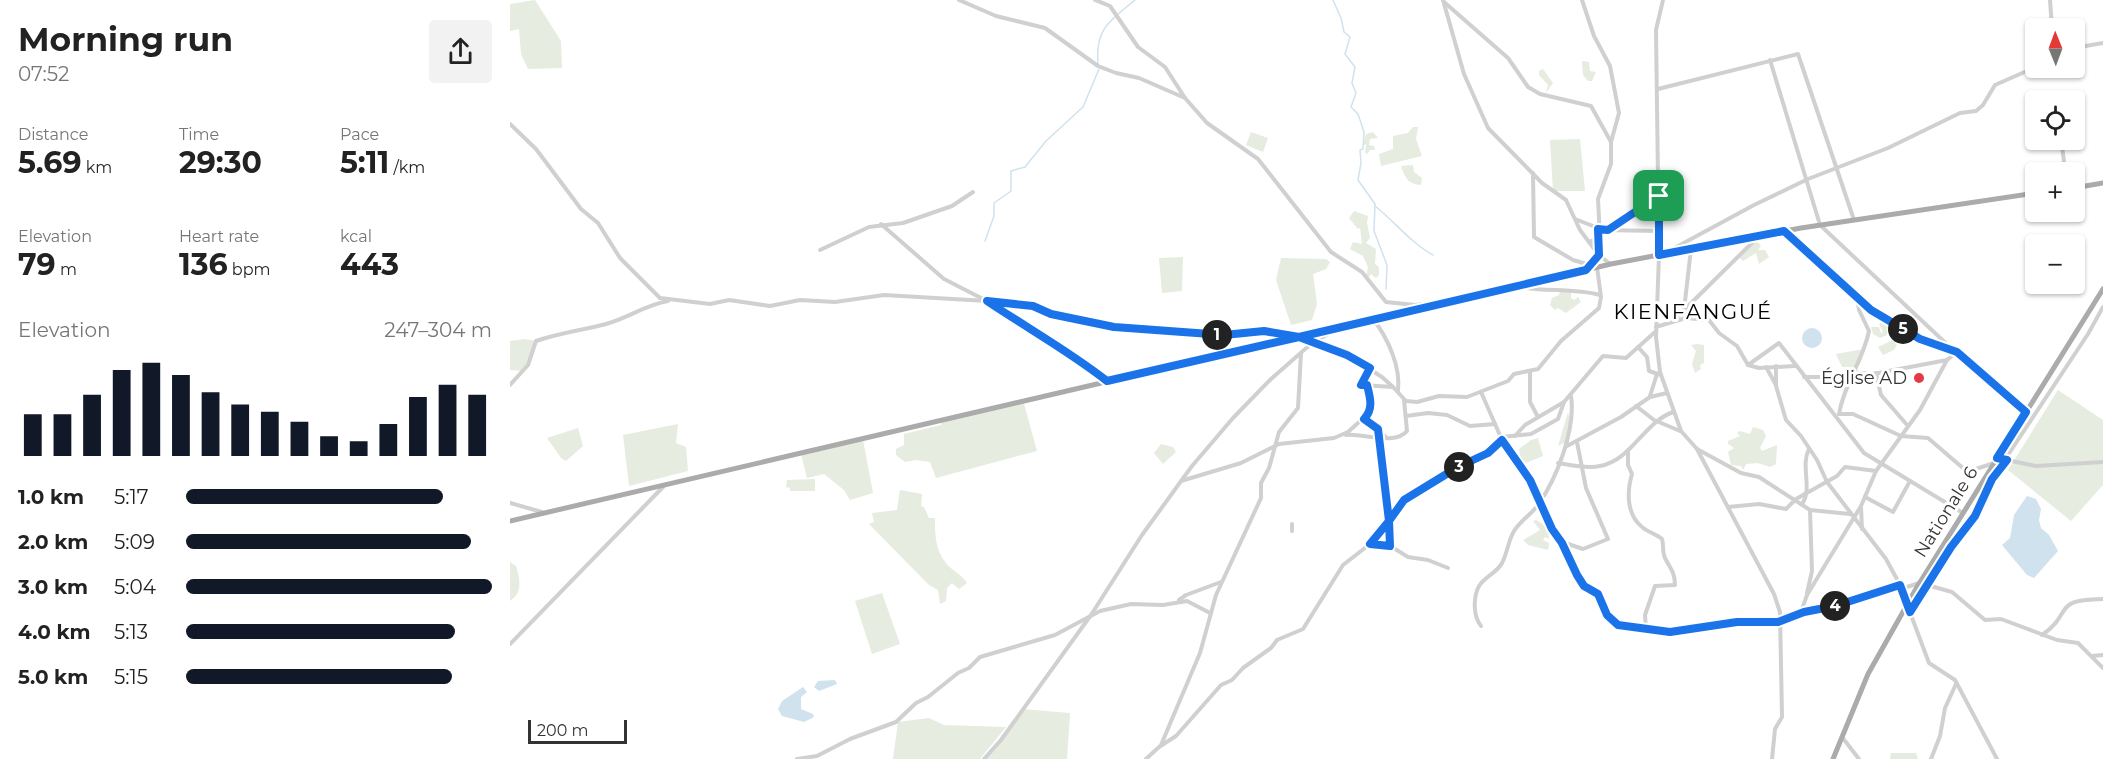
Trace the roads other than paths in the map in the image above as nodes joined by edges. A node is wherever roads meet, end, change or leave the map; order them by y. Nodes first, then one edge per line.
1 (958, 0) edge
2 (1095, 0) edge
3 (1582, 0) edge
4 (1663, 0) edge
5 (2050, 0) edge
6 (1443, 1) edge
7 (2051, 18) edge
8 (2103, 43) edge
9 (2085, 46) edge
10 (1770, 60) junction
11 (2025, 72) edge
12 (1658, 89) junction
13 (1185, 98) junction
14 (510, 124) edge
15 (1611, 142) junction
16 (1835, 168) junction
17 (1533, 173) junction
18 (1808, 179) junction
19 (2103, 183) edge
20 (2085, 186) edge
21 (973, 192) dead end
22 (2025, 195) edge
23 (1659, 196) junction
24 (1575, 218) junction
25 (1854, 220) junction
26 (881, 224) junction
27 (1820, 225) junction
28 (1598, 229) junction
29 (1608, 230) junction
30 (1659, 231) junction
31 (1784, 231) junction
32 (1761, 235) junction
33 (1600, 237) junction
34 (1589, 242) junction
35 (1691, 248) junction
36 (820, 250) dead end
37 (1662, 254) junction
38 (1599, 255) junction
39 (1611, 264) junction
40 (1591, 268) junction
41 (1519, 287) junction
42 (2103, 290) edge
43 (1600, 295) junction
44 (1857, 298) junction
45 (673, 300) junction
46 (987, 301) junction
47 (1453, 301) junction
48 (2103, 307) edge
49 (1684, 311) junction
50 (2098, 316) junction
51 (1374, 320) junction
52 (1672, 322) junction
53 (2103, 322) edge
54 (1339, 328) junction
55 (1656, 329) junction
56 (1299, 337) junction
57 (1313, 342) junction
58 (1638, 347) junction
59 (1955, 350) junction
60 (1301, 352) junction
61 (1947, 360) junction
62 (1749, 365) junction
63 (1776, 366) junction
64 (1794, 366) junction
65 (1766, 367) junction
66 (1370, 368) junction
67 (1530, 372) junction
68 (1855, 372) junction
69 (1876, 373) junction
70 (1659, 375) junction
71 (1804, 377) junction
72 (1107, 381) junction
73 (510, 385) edge
74 (1367, 385) junction
75 (1776, 386) junction
76 (1393, 387) junction
77 (1398, 391) junction
78 (1481, 392) junction
79 (1667, 393) junction
80 (1571, 396) junction
81 (1650, 397) junction
82 (1403, 399) junction
83 (1564, 402) junction
84 (1636, 406) junction
85 (1673, 412) junction
86 (2026, 412) junction
87 (1839, 414) junction
88 (1406, 416) junction
89 (1538, 417) junction
90 (1364, 419) junction
91 (1656, 421) junction
92 (1839, 423) junction
93 (1495, 424) junction
94 (1908, 426) junction
95 (1378, 429) junction
96 (1681, 431) junction
97 (1344, 435) junction
98 (1514, 436) junction
99 (1901, 436) junction
100 (1383, 437) junction
101 (1502, 438) junction
102 (1576, 442) junction
103 (1275, 445) junction
104 (1566, 447) junction
105 (1696, 449) junction
106 (1809, 449) junction
107 (1628, 452) junction
108 (2007, 460) junction
109 (1996, 461) junction
110 (2103, 462) edge
111 (1558, 463) junction
112 (1881, 465) junction
113 (1582, 466) junction
114 (1876, 471) junction
115 (1181, 481) junction
116 (1910, 481) junction
117 (1827, 482) junction
118 (664, 486) junction
119 (1806, 494) junction
120 (1865, 497) junction
121 (1796, 499) junction
122 (1541, 500) junction
123 (510, 503) edge
124 (1802, 504) junction
125 (1861, 506) junction
126 (1728, 507) junction
127 (1810, 510) junction
128 (546, 513) junction
129 (1963, 513) junction
130 (1852, 516) junction
131 (510, 521) edge
132 (1389, 521) junction
133 (1292, 524) dead end
134 (1862, 530) junction
135 (1292, 531) dead end
136 (1562, 543) junction
137 (1370, 544) junction
138 (1390, 546) junction
139 (1448, 568) dead end
140 (1222, 582) junction
141 (1920, 583) junction
142 (1900, 585) junction
143 (1927, 585) junction
144 (1807, 595) junction
145 (2103, 599) edge
146 (1175, 602) junction
147 (1907, 604) junction
148 (1910, 612) junction
149 (1801, 613) junction
150 (1210, 614) junction
151 (1091, 615) junction
152 (1780, 620) junction
153 (1481, 626) dead end
154 (1646, 629) junction
155 (2042, 635) junction
156 (510, 644) edge
157 (2092, 656) junction
158 (2103, 656) edge
159 (2103, 668) edge
160 (1956, 683) junction
161 (1842, 736) junction
162 (1161, 745) junction
163 (797, 759) edge
164 (984, 759) edge
165 (1146, 759) edge
166 (1772, 759) edge
167 (1833, 759) edge
168 (1859, 759) edge
169 (1931, 759) edge
170 (1997, 759) edge

1 - 13 street
2 - 13 street
3 - 15 street
4 - 12 street
5 - 7 street
6 - 15 street
6 - 17 street
8 - 9 street
10 - 12 street
10 - 16 street
10 - 18 street
11 - 16 street
12 - 23 street
13 - 47 street
14 - 45 street
15 - 28 street
16 - 18 street
16 - 25 street
17 - 24 street
17 - 40 street
18 - 27 street
18 - 37 street
19 - 20 main road
21 - 26 street
22 - 25 main road
23 - 29 street
23 - 30 street
24 - 28 street
24 - 34 street
25 - 27 main road
26 - 36 street
26 - 46 street
27 - 31 main road
27 - 59 street
28 - 29 street
28 - 33 street
29 - 30 street
29 - 33 street
30 - 37 street
31 - 32 main road
31 - 44 street
32 - 35 main road
32 - 49 street
33 - 34 street
33 - 38 street
34 - 38 street
35 - 37 main road
35 - 49 street
37 - 39 main road
37 - 55 street
38 - 39 street
38 - 40 street
39 - 40 main road
40 - 41 main road
40 - 43 street
41 - 43 street
41 - 47 main road
42 - 86 main road, Nationale 6
43 - 67 street
44 - 59 street
44 - 68 street
45 - 46 street
45 - 73 street
46 - 56 street
46 - 72 street
47 - 51 main road
48 - 50 street
49 - 52 street
50 - 53 street
50 - 108 street
51 - 54 main road
51 - 77 street
52 - 55 street
52 - 62 street
54 - 56 main road
54 - 57 street
55 - 58 street
55 - 70 street
56 - 57 street
56 - 72 main road
57 - 60 street
57 - 66 street
58 - 70 street
58 - 80 street
59 - 61 street
59 - 86 street
60 - 103 street
60 - 115 street
61 - 69 street
61 - 94 street
62 - 64 street
62 - 65 street
63 - 64 street
63 - 65 street
63 - 75 street
64 - 71 street
65 - 75 street
66 - 74 street
66 - 76 street
67 - 78 street
67 - 89 street
68 - 69 street
68 - 71 street
68 - 87 street
69 - 94 street
70 - 79 street
70 - 81 street
71 - 92 street
72 - 118 main road
74 - 76 street
74 - 90 street
75 - 106 street
76 - 77 street
77 - 82 street
78 - 82 street
78 - 93 street
79 - 81 street
79 - 85 street
80 - 83 street
80 - 104 street
81 - 84 street
82 - 88 street
83 - 89 street
83 - 98 street
84 - 91 street
84 - 102 street
85 - 91 street
85 - 96 street
86 - 109 main road, Nationale 6
87 - 92 street
87 - 99 street
88 - 93 street
88 - 100 street
89 - 98 street
90 - 95 street
90 - 97 street
91 - 96 street
91 - 107 street
92 - 112 street
93 - 101 street
94 - 99 street
95 - 100 street
95 - 100 street
96 - 105 street
97 - 100 street
97 - 103 street
98 - 101 street
99 - 109 street
99 - 112 street
100 - 132 street
101 - 122 street
101 - 132 street
102 - 104 street
102 - 113 street
103 - 115 street
103 - 140 street
104 - 111 street
105 - 121 street
105 - 126 street
106 - 117 street
106 - 119 street
107 - 113 street
107 - 154 street
108 - 109 street
108 - 110 street
108 - 143 street
109 - 129 main road, Nationale 6
111 - 113 street
111 - 122 street
112 - 114 street
112 - 116 street
113 - 136 street
114 - 117 street
114 - 120 street
115 - 151 street
116 - 120 street
116 - 129 street
117 - 119 street
117 - 130 street
118 - 128 main road
118 - 156 street
119 - 121 street
119 - 124 street
120 - 125 street
121 - 124 street
121 - 126 street
122 - 136 street
122 - 153 street
123 - 128 street
124 - 127 street
125 - 130 street
125 - 134 street
126 - 152 street
127 - 130 street
127 - 144 street
128 - 131 main road
129 - 141 main road, Nationale 6
130 - 134 street
130 - 144 street
132 - 137 street
132 - 138 street
133 - 135 street
134 - 142 street
136 - 154 street
137 - 138 street
137 - 162 street
138 - 139 street
140 - 146 street
140 - 150 street
141 - 142 street
141 - 147 main road, Nationale 6
142 - 147 street
142 - 149 street
143 - 148 street
143 - 155 street
144 - 149 street
145 - 155 street
146 - 150 street
146 - 151 street
147 - 148 street
147 - 161 main road, Nationale 6
148 - 160 street
149 - 152 street
150 - 162 street
151 - 163 street
151 - 164 street
152 - 154 street
152 - 166 street
155 - 157 street
157 - 158 street
157 - 159 street
160 - 169 street
160 - 170 street
161 - 167 main road, Nationale 6
161 - 168 street
162 - 165 street

